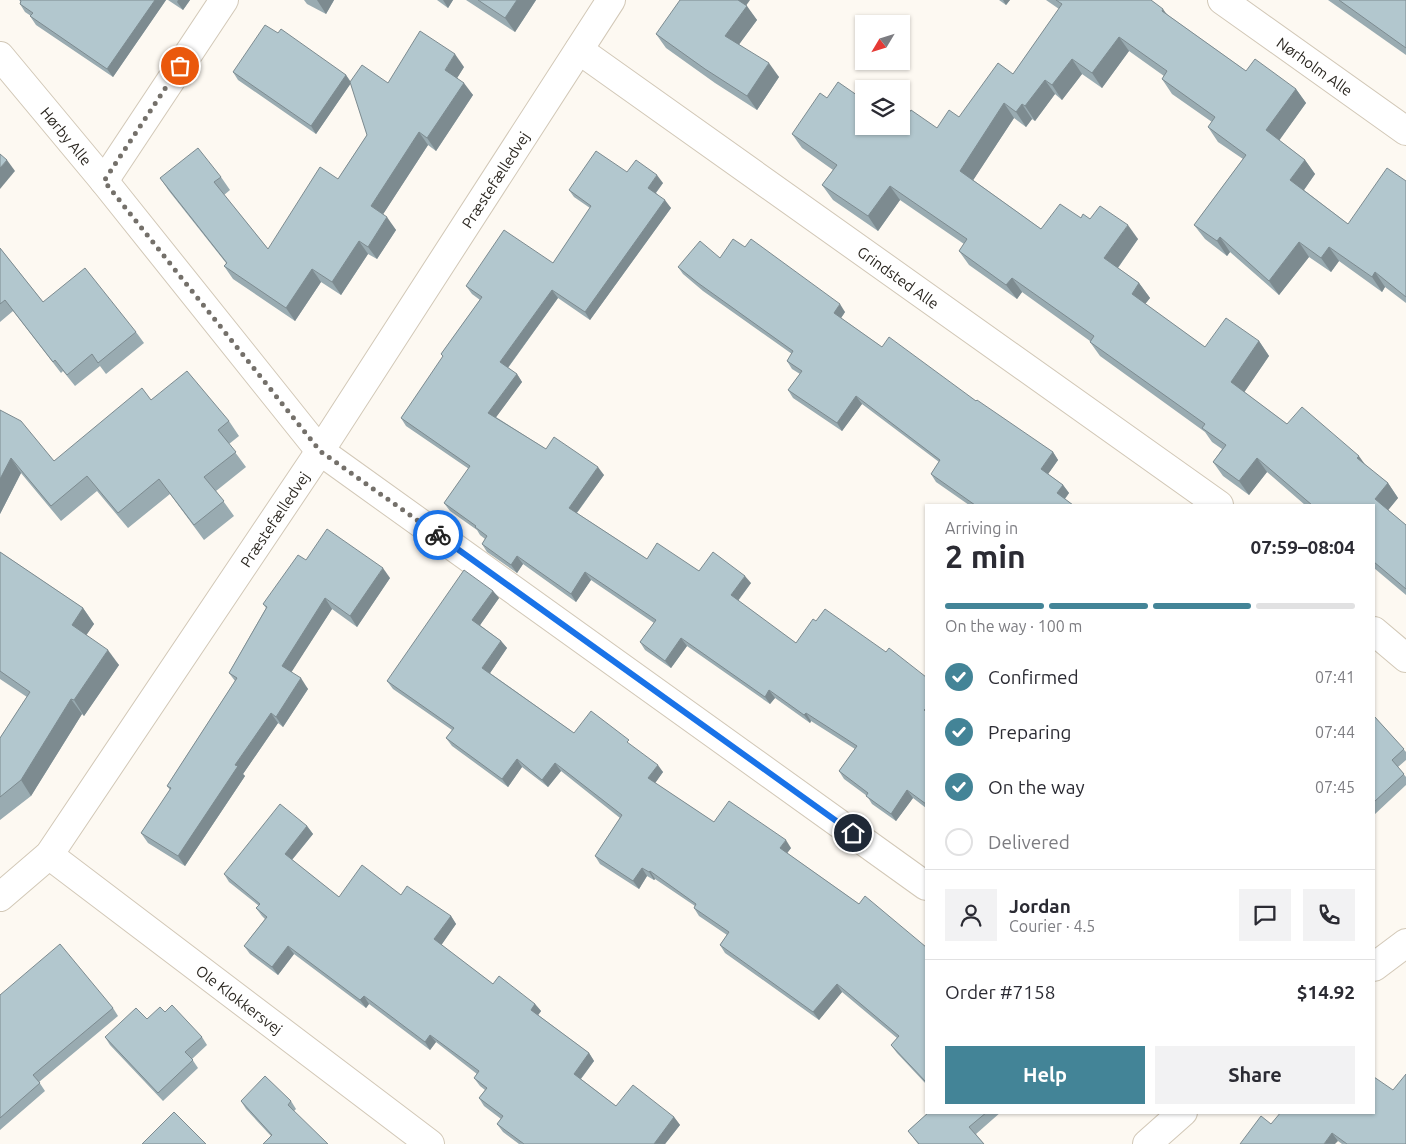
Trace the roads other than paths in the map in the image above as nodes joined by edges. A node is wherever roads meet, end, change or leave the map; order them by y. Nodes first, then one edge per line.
1 (224, 0) edge
2 (611, 0) edge
3 (1222, 0) edge
4 (579, 50) junction
5 (0, 56) edge
6 (1406, 131) edge
7 (104, 181) junction
8 (320, 451) junction
9 (1218, 504) edge
10 (1375, 632) edge
11 (1406, 658) edge
12 (49, 855) junction
13 (925, 885) edge
14 (0, 897) edge
15 (1406, 943) edge
16 (1375, 966) edge
17 (1181, 1114) edge
18 (425, 1142) edge
19 (1147, 1144) edge

1 - 7 street
2 - 4 street, Præstefælledvej
3 - 6 street, Nørholm Alle
4 - 8 street, Præstefælledvej
4 - 9 street, Grindsted Alle
5 - 7 street, Hørby Alle
7 - 8 street, Hørby Alle
8 - 12 street, Præstefælledvej
8 - 13 street, Hørby Alle
10 - 11 street
12 - 14 street, Præstefælledvej
12 - 18 street, Ole Klokkersvej
15 - 16 street
17 - 19 street

